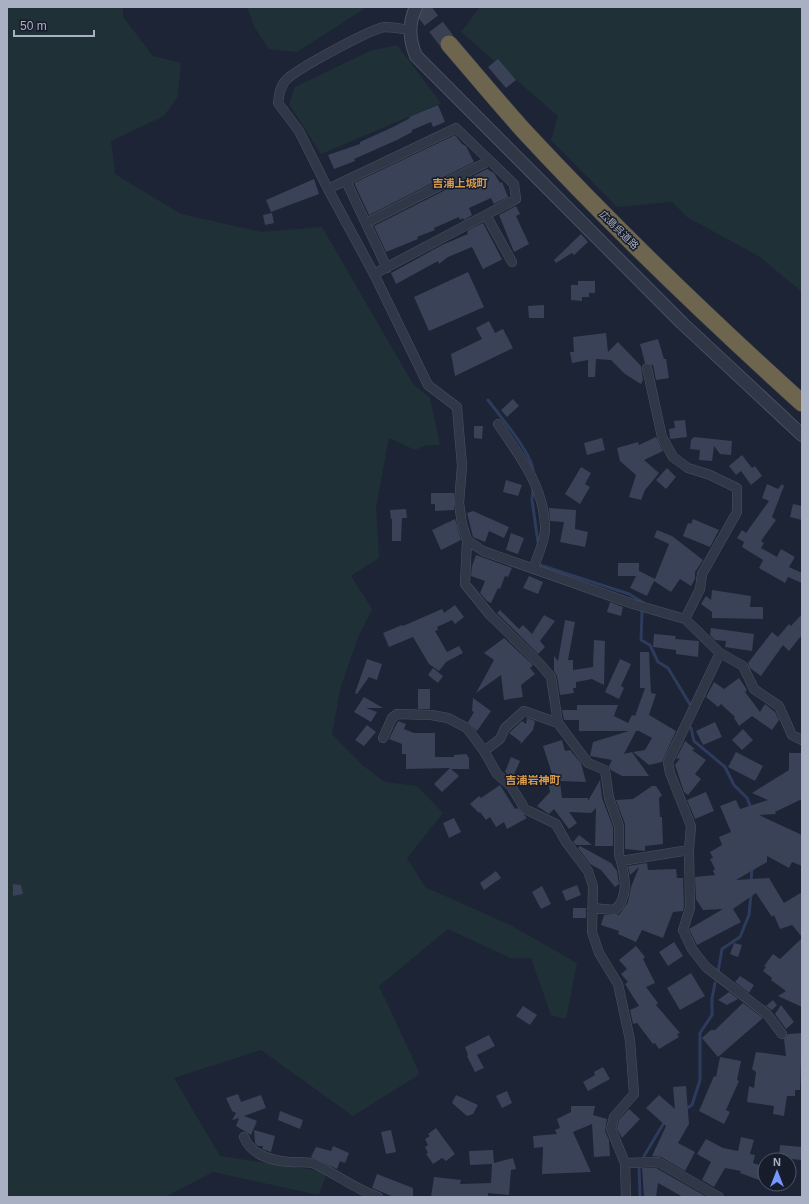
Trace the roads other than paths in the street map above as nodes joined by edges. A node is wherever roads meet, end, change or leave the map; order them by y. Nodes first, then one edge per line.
1 (416, 7) edge
2 (410, 30) junction
3 (449, 44) tunnel mouth
4 (489, 161) junction
5 (346, 181) junction
6 (328, 189) junction
7 (486, 215) junction
8 (366, 223) junction
9 (512, 262) dead end
10 (388, 268) junction
11 (374, 274) junction
12 (647, 368) dead end
13 (802, 403) edge
14 (498, 424) dead end
15 (802, 434) edge
16 (467, 540) junction
17 (533, 569) junction
18 (685, 619) junction
19 (720, 653) junction
20 (558, 723) junction
21 (383, 738) dead end
22 (802, 740) edge
23 (484, 750) junction
24 (689, 850) junction
25 (621, 861) junction
26 (592, 908) junction
27 (782, 1034) dead end
28 (244, 1137) dead end
29 (625, 1163) junction
30 (378, 1197) edge
31 (626, 1197) edge
32 (719, 1197) edge

1 - 2 street
2 - 6 street
2 - 15 street
3 - 13 highway, 広島呉道路
4 - 5 street
4 - 7 street
4 - 8 street
5 - 6 street
5 - 8 street
6 - 11 street
7 - 9 street
7 - 10 street
8 - 10 street
10 - 11 street
11 - 16 street
12 - 18 street
14 - 17 street
16 - 17 street
16 - 20 street
17 - 18 street
18 - 19 street
19 - 22 street
19 - 24 street
20 - 23 street
20 - 25 street
21 - 23 street
23 - 26 street
24 - 25 street
24 - 27 street
25 - 26 street
26 - 29 street
28 - 30 street
29 - 31 street
29 - 32 street

